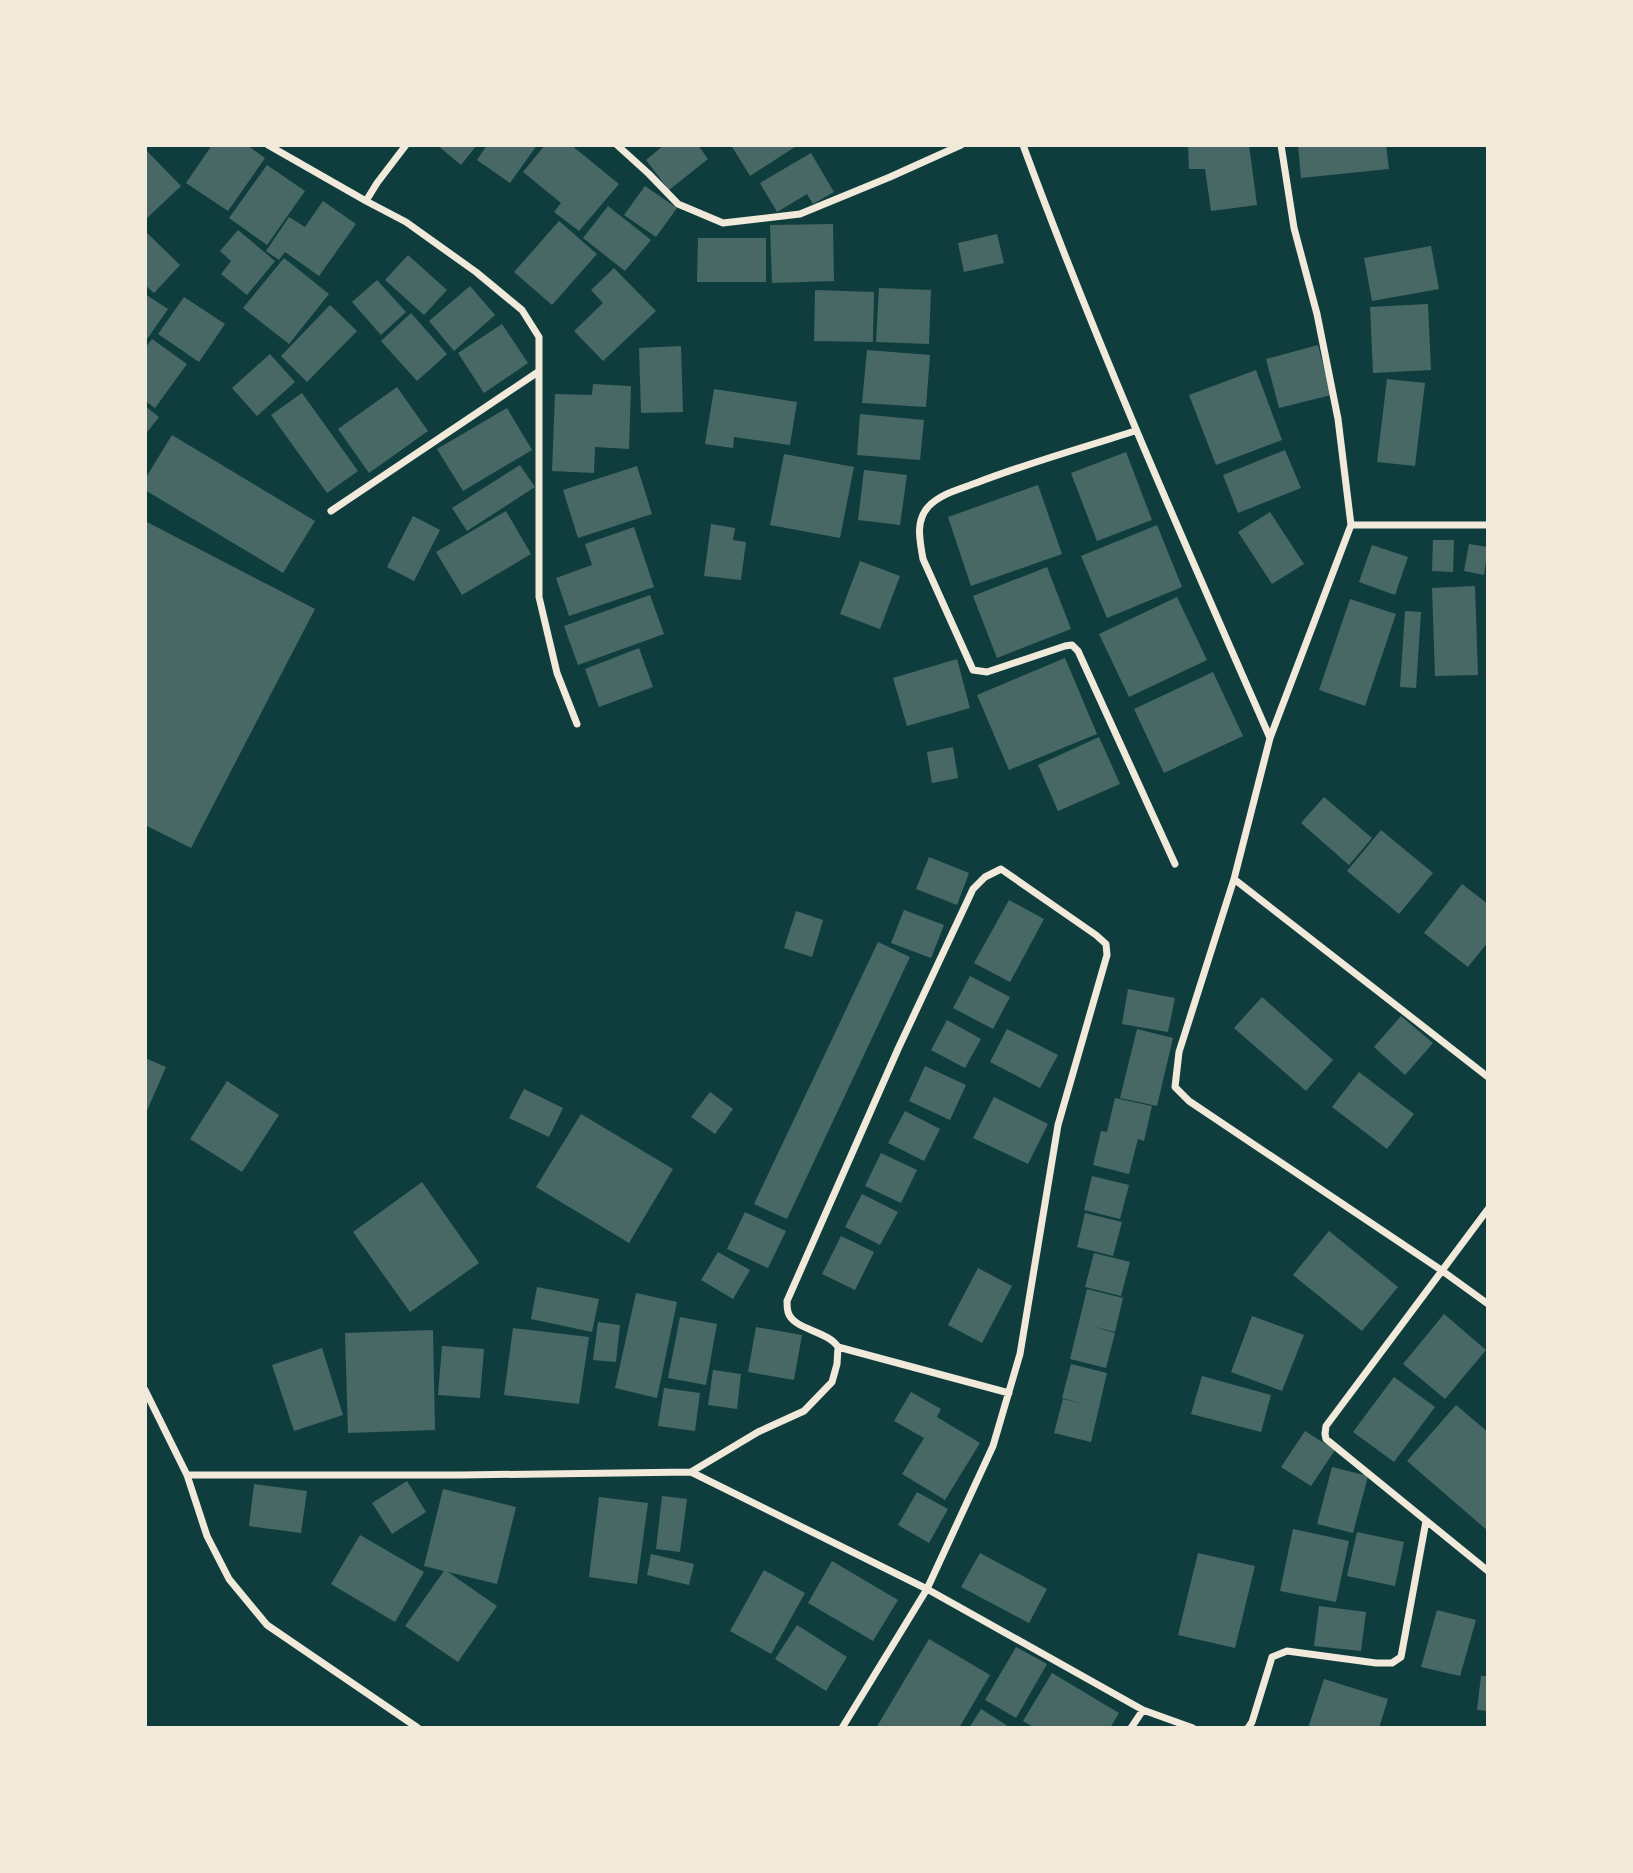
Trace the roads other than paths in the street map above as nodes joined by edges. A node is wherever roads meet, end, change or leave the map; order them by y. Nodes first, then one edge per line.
1 (268, 145) edge
2 (405, 145) edge
3 (617, 145) edge
4 (961, 145) edge
5 (1023, 145) edge
6 (1281, 145) edge
7 (366, 201) junction
8 (538, 372) junction
9 (1135, 431) junction
10 (331, 511) dead end
11 (1351, 525) junction
12 (1488, 525) edge
13 (577, 724) dead end
14 (1270, 738) junction
15 (1175, 864) dead end
16 (1234, 879) junction
17 (1488, 1077) edge
18 (1488, 1209) edge
19 (1441, 1270) junction
20 (1488, 1304) edge
21 (838, 1347) junction
22 (145, 1390) edge
23 (1009, 1393) junction
24 (691, 1472) junction
25 (187, 1475) junction
26 (1426, 1521) junction
27 (1488, 1571) edge
28 (927, 1589) junction
29 (1143, 1710) junction
30 (418, 1728) edge
31 (842, 1728) edge
32 (1131, 1728) edge
33 (1192, 1728) edge
34 (1248, 1728) edge

1 - 7 street
2 - 7 street
3 - 4 street
5 - 9 street
6 - 11 street
7 - 8 street
8 - 10 street
8 - 13 street
9 - 14 street
9 - 15 street
11 - 12 street
11 - 14 street
14 - 16 street
16 - 17 street
16 - 19 street
18 - 19 street
19 - 20 street
19 - 26 street
21 - 23 street
21 - 23 street
21 - 24 street
22 - 25 street
23 - 28 street
24 - 25 street
24 - 28 street
25 - 30 street
26 - 27 street
26 - 34 street
28 - 29 street
28 - 31 street
29 - 32 street
29 - 33 street

